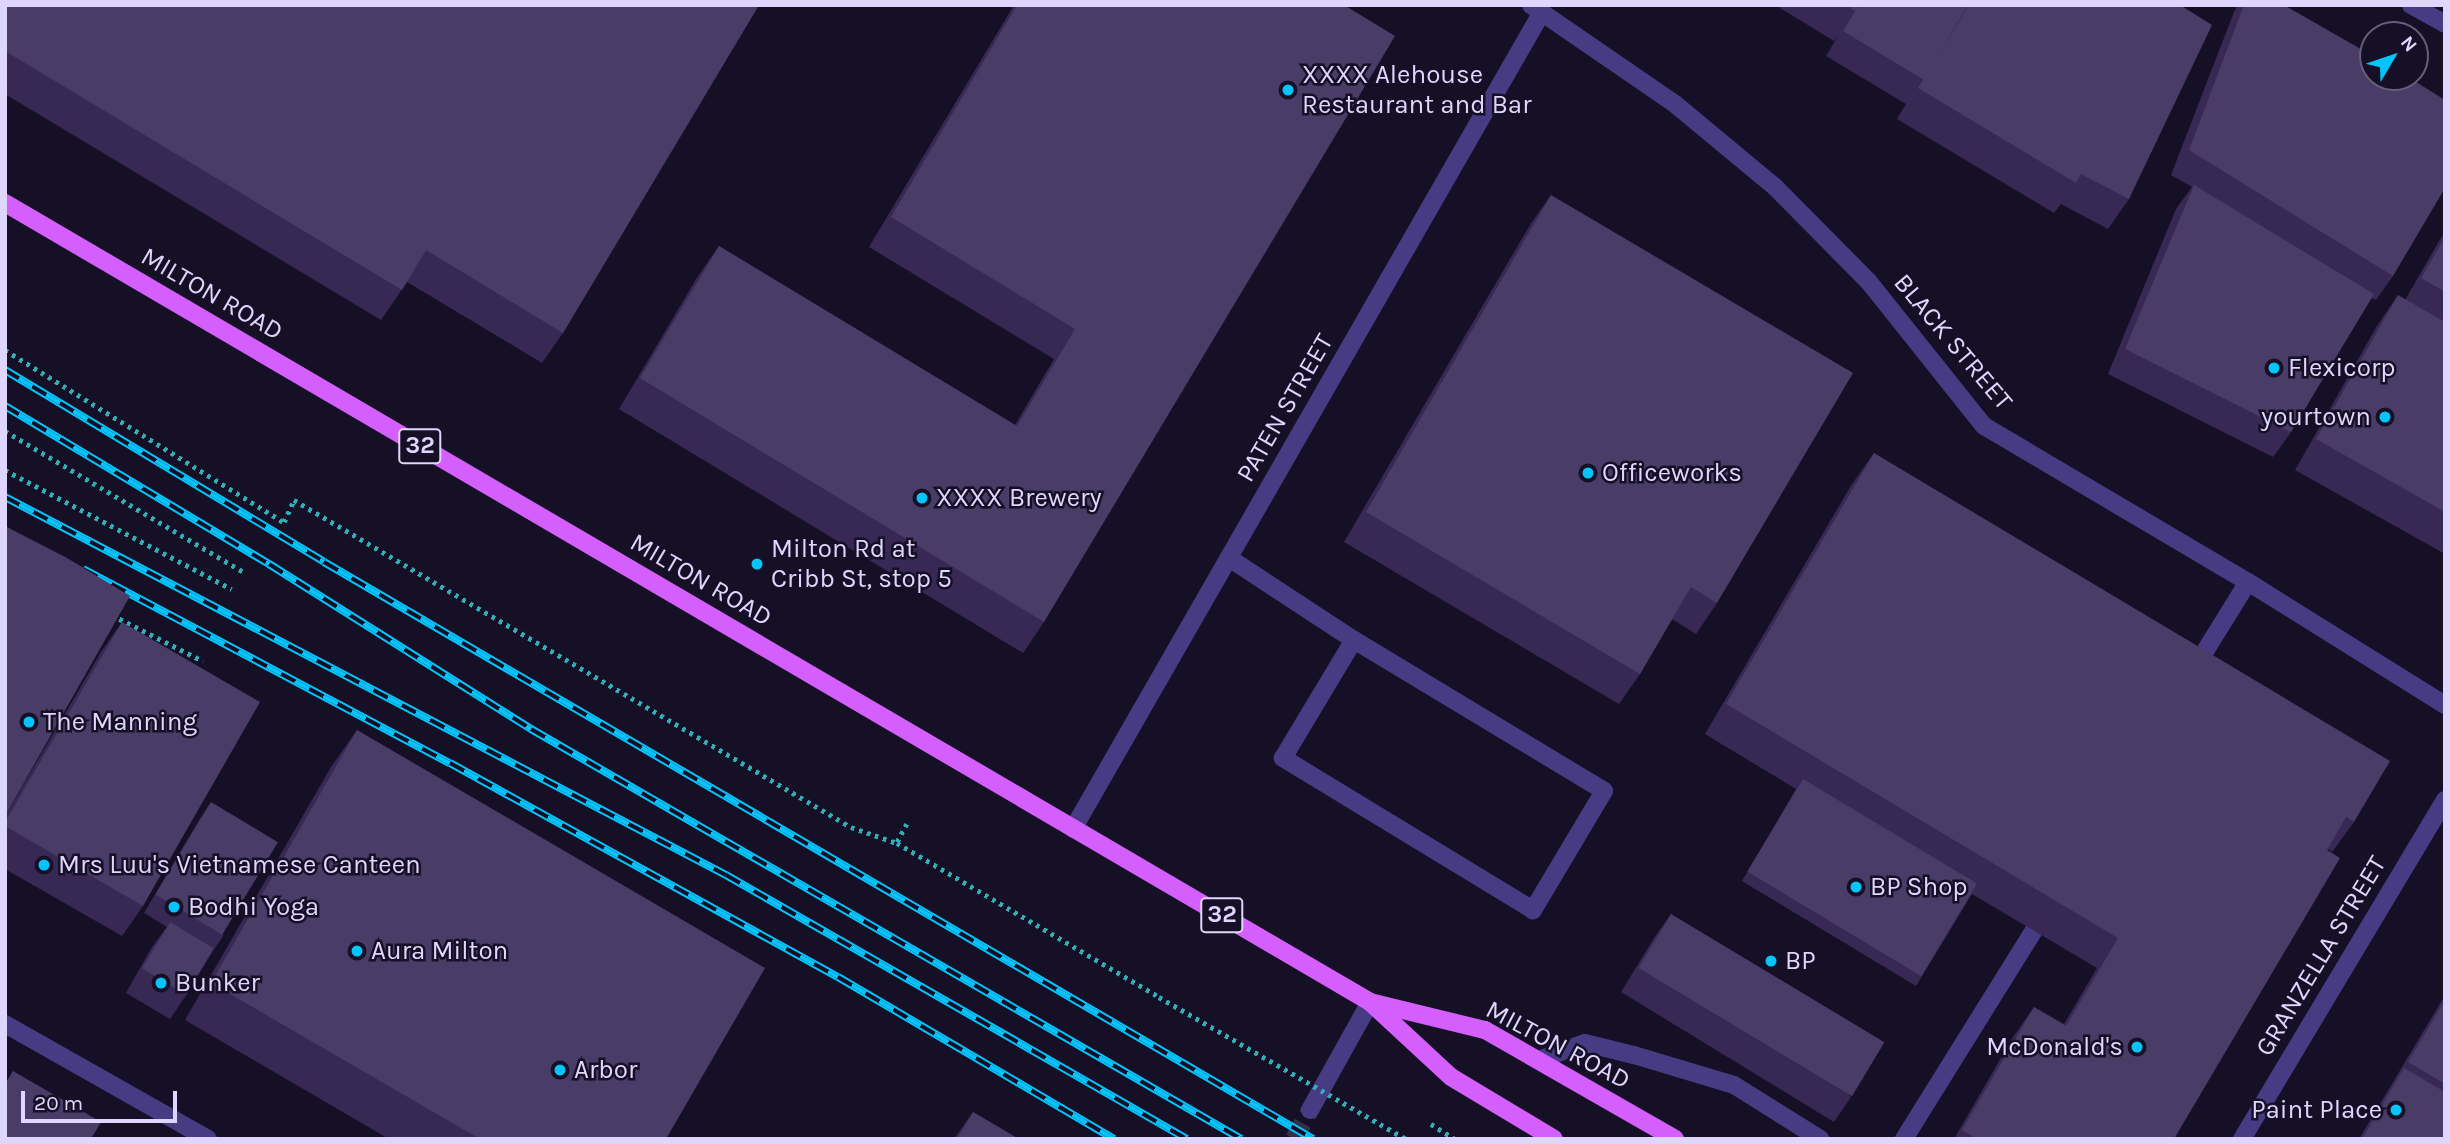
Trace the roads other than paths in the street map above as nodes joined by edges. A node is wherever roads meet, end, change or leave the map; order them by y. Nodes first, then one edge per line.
1 (2411, 5) edge
2 (1537, 9) edge
3 (2445, 24) edge
4 (5, 203) edge
5 (1229, 558) junction
6 (2248, 582) junction
7 (1354, 640) junction
8 (2186, 681) edge
9 (2445, 705) edge
10 (2445, 800) edge
11 (1073, 829) junction
12 (2034, 930) edge
13 (1370, 1002) junction
14 (5, 1024) edge
15 (1539, 1059) junction
16 (1310, 1110) tunnel mouth
17 (208, 1139) edge
18 (1554, 1139) edge
19 (1675, 1139) edge
20 (1820, 1139) edge
21 (1904, 1139) edge
22 (2242, 1139) edge

1 - 3 street
2 - 5 street, PATEN STREET
2 - 6 street, BLACK STREET
4 - 11 main road, MILTON ROAD / 32
5 - 7 street
5 - 11 street, PATEN STREET
6 - 8 street
6 - 9 street, BLACK STREET
7 - 7 street
10 - 22 street, GRANZELLA STREET
11 - 13 main road, MILTON ROAD / 32
12 - 21 street
13 - 15 main road, MILTON ROAD / 32
13 - 16 street
13 - 18 main road, MILTON ROAD / 32
14 - 17 street
15 - 19 main road, MILTON ROAD / 32
15 - 20 street

